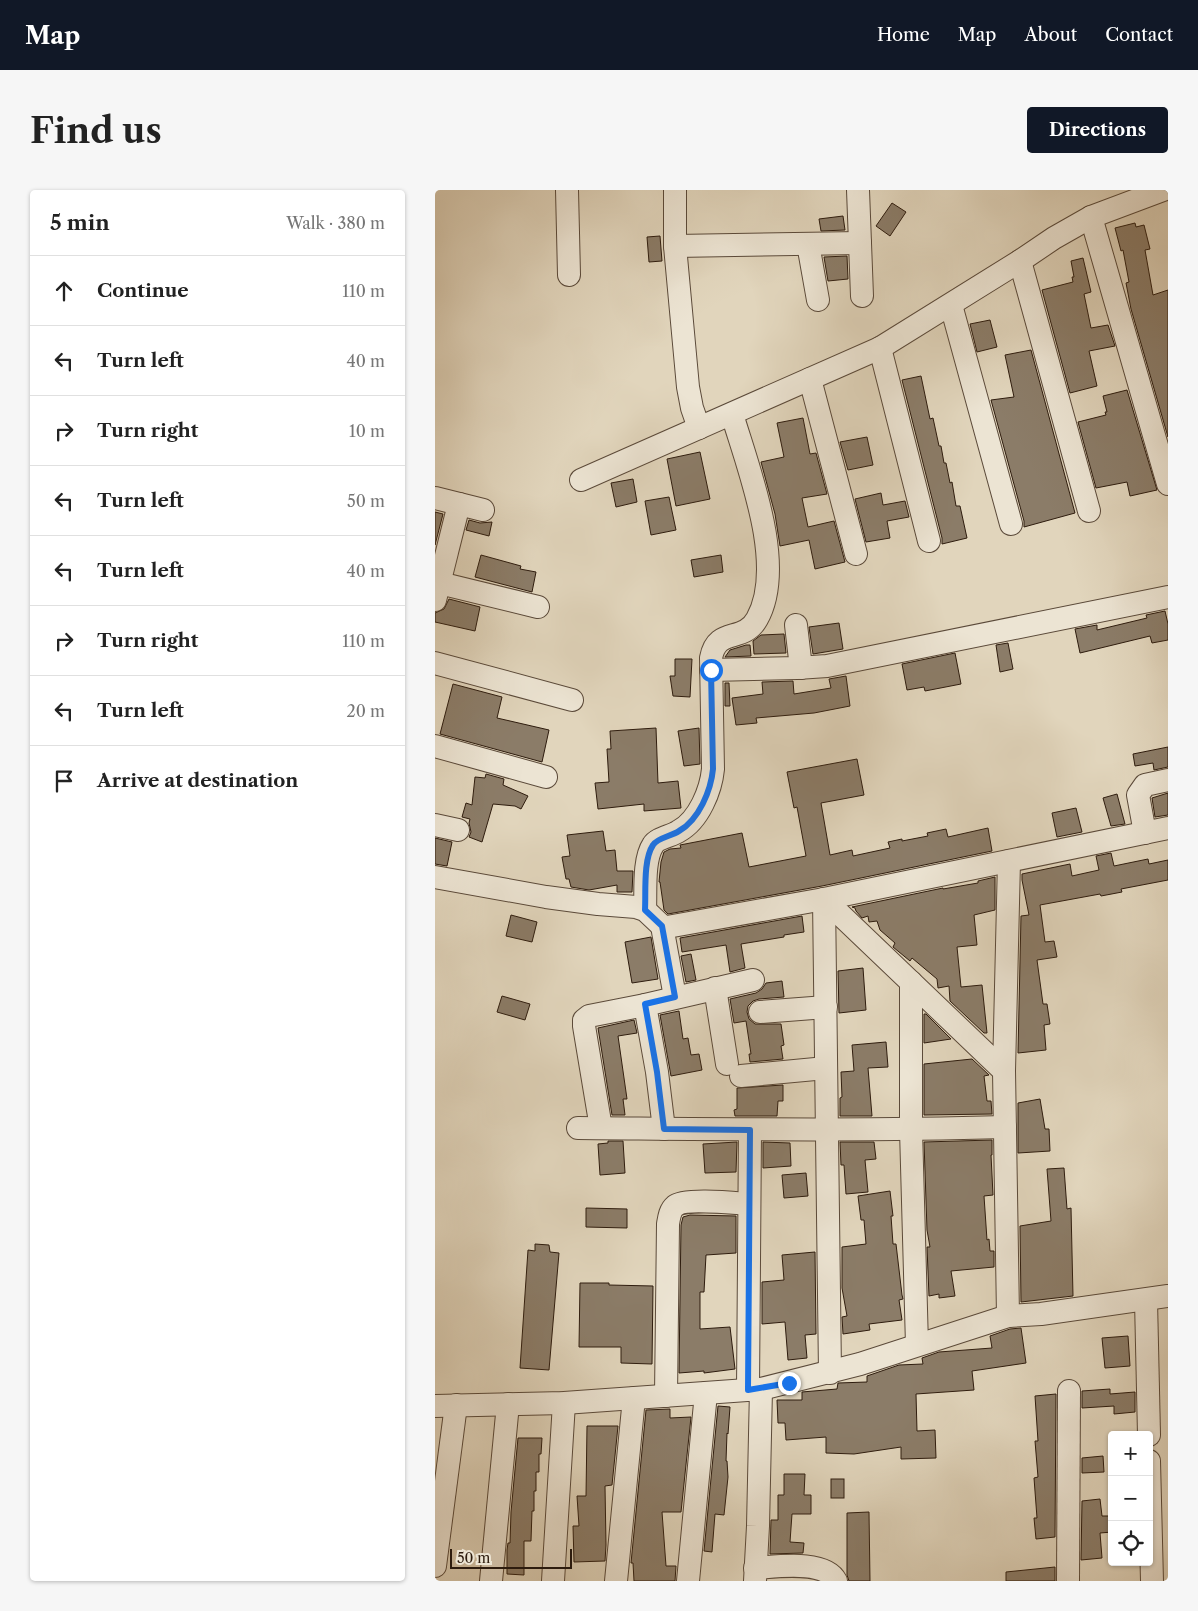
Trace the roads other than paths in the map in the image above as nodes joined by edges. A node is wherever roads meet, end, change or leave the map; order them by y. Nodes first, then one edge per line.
1 (567, 190) edge
2 (675, 190) edge
3 (858, 190) edge
4 (1163, 190) edge
5 (1091, 217) junction
6 (860, 243) junction
7 (808, 244) junction
8 (675, 246) junction
9 (1020, 261) junction
10 (569, 275) dead end
11 (862, 296) dead end
12 (818, 300) dead end
13 (951, 305) junction
14 (880, 348) junction
15 (810, 379) junction
16 (693, 408) junction
17 (732, 414) junction
18 (581, 480) dead end
19 (1168, 484) edge
20 (435, 498) edge
21 (459, 504) junction
22 (483, 510) dead end
23 (1089, 510) dead end
24 (1011, 524) dead end
25 (929, 541) dead end
26 (856, 554) dead end
27 (437, 588) edge
28 (1168, 597) edge
29 (539, 607) dead end
30 (796, 625) dead end
31 (435, 663) edge
32 (801, 668) junction
33 (711, 670) junction
34 (571, 700) dead end
35 (435, 746) edge
36 (546, 777) dead end
37 (1168, 780) edge
38 (435, 825) edge
39 (1168, 828) edge
40 (458, 830) dead end
41 (1145, 833) junction
42 (1009, 861) junction
43 (435, 877) edge
44 (824, 899) junction
45 (645, 910) junction
46 (662, 926) junction
47 (753, 980) dead end
48 (911, 982) junction
49 (715, 988) junction
50 (675, 997) junction
51 (645, 1004) junction
52 (826, 1007) junction
53 (760, 1012) dead end
54 (826, 1068) junction
55 (1004, 1070) junction
56 (1005, 1127) junction
57 (578, 1128) dead end
58 (601, 1128) junction
59 (664, 1129) junction
60 (827, 1129) junction
61 (750, 1130) junction
62 (911, 1130) junction
63 (749, 1204) junction
64 (1168, 1296) edge
65 (1146, 1300) junction
66 (1008, 1316) junction
67 (917, 1345) junction
68 (830, 1373) junction
69 (755, 1389) junction
70 (1069, 1391) dead end
71 (707, 1393) junction
72 (666, 1396) junction
73 (634, 1398) junction
74 (564, 1403) junction
75 (508, 1404) junction
76 (445, 1406) edge
77 (1149, 1431) edge
78 (435, 1437) edge
79 (435, 1465) edge
80 (1149, 1476) edge
81 (435, 1566) edge
82 (755, 1575) edge
83 (491, 1581) edge
84 (553, 1581) edge
85 (616, 1581) edge
86 (688, 1581) edge
87 (835, 1581) edge
88 (1068, 1581) edge
89 (1152, 1581) edge

1 - 10 street
2 - 8 street
3 - 6 street
4 - 5 street
5 - 9 street
5 - 19 street
6 - 7 street
6 - 11 street
7 - 8 street
7 - 12 street
8 - 16 street
9 - 13 street
9 - 23 street
13 - 14 street
13 - 24 street
14 - 15 street
14 - 25 street
15 - 17 street
15 - 26 street
16 - 17 street
16 - 18 street
17 - 33 street
20 - 21 street
21 - 22 street
21 - 27 street
27 - 29 street
28 - 32 street
30 - 32 street
31 - 34 street
32 - 33 street
33 - 45 street
35 - 36 street
37 - 41 street
38 - 40 street
39 - 41 street
41 - 42 street
42 - 44 street
42 - 55 street
43 - 45 street
44 - 46 street
44 - 48 street
44 - 52 street
45 - 46 street
46 - 50 street
47 - 49 street
48 - 55 street
48 - 62 street
49 - 50 street
49 - 54 street
50 - 51 street
51 - 58 street
51 - 59 street
52 - 53 street
52 - 54 street
54 - 60 street
55 - 56 street
56 - 62 street
56 - 66 street
57 - 58 street
58 - 59 street
59 - 61 street
60 - 61 street
60 - 62 street
60 - 68 street
61 - 63 street
62 - 67 street
63 - 69 street
63 - 72 street
64 - 65 street
65 - 66 street
65 - 77 street
66 - 67 street
67 - 68 street
68 - 69 street
69 - 71 street
69 - 82 street
70 - 88 street
71 - 72 street
71 - 86 street
72 - 73 street
73 - 74 street
73 - 85 street
74 - 75 street
74 - 84 street
75 - 76 street
75 - 83 street
76 - 81 street
78 - 79 street
80 - 89 street
82 - 87 street

